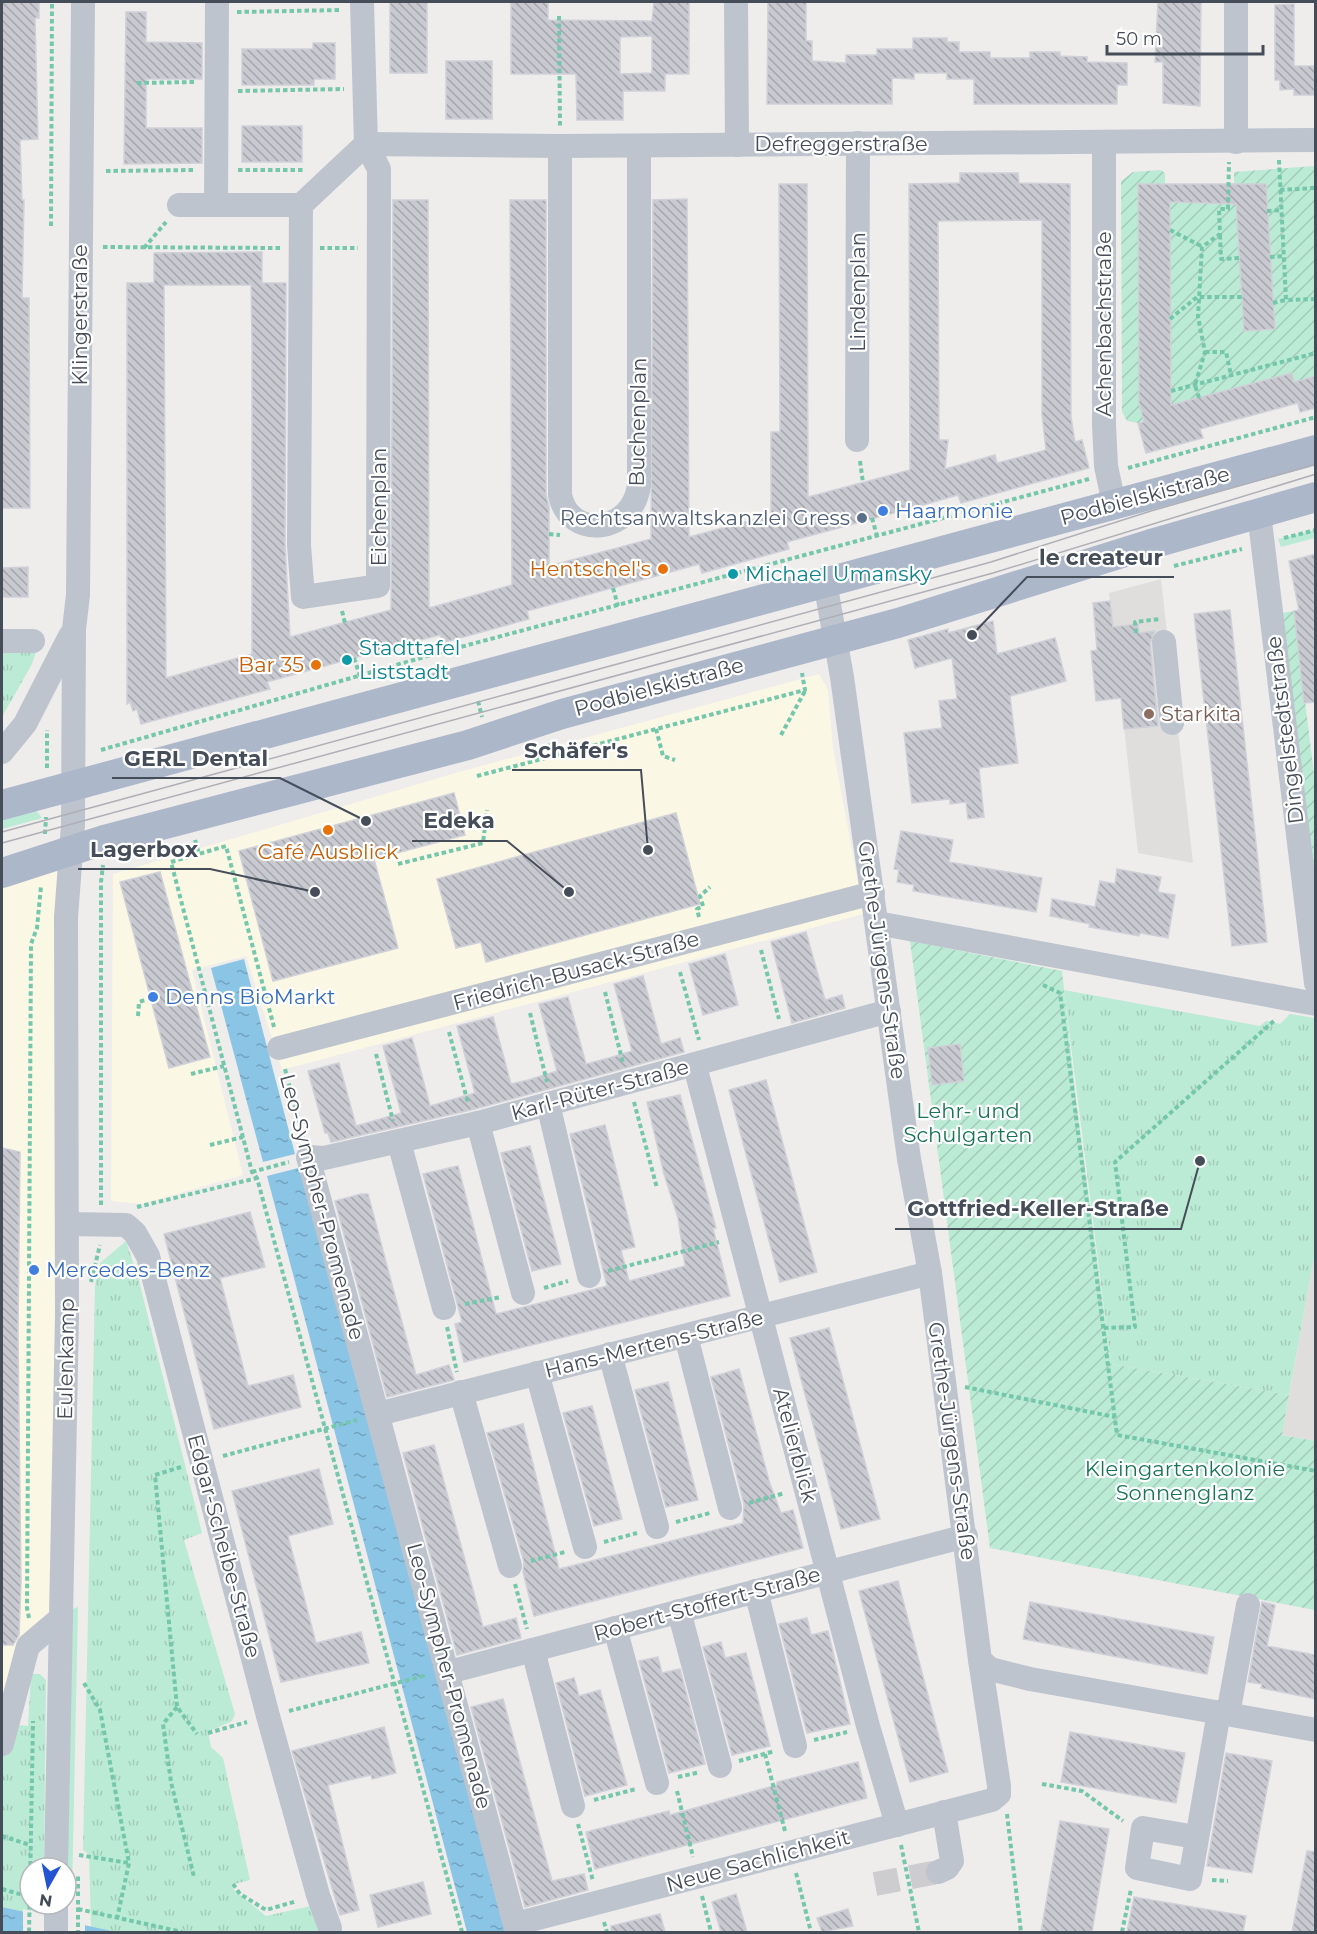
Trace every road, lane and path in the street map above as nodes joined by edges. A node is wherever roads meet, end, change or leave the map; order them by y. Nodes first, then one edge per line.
1 (52, 2) edge
2 (83, 2) edge
3 (736, 2) edge
4 (1236, 2) edge
5 (362, 6) edge
6 (217, 7) edge
7 (559, 16) dead end
8 (137, 83) dead end
9 (217, 86) junction
10 (363, 89) junction
11 (1316, 140) edge
12 (1232, 142) junction
13 (858, 143) junction
14 (1104, 143) junction
15 (366, 144) junction
16 (737, 144) junction
17 (560, 146) junction
18 (639, 146) junction
19 (1278, 152) dead end
20 (216, 169) junction
21 (106, 171) dead end
22 (339, 171) junction
23 (1316, 188) edge
24 (1280, 190) junction
25 (216, 204) junction
26 (301, 205) junction
27 (1282, 210) junction
28 (1268, 211) dead end
29 (173, 212) joint
30 (51, 226) dead end
31 (1170, 230) dead end
32 (1220, 234) junction
33 (104, 247) dead end
34 (1202, 247) junction
35 (144, 248) junction
36 (299, 248) junction
37 (379, 248) junction
38 (1284, 256) junction
39 (1270, 257) dead end
40 (1239, 258) dead end
41 (1197, 297) junction
42 (1242, 297) dead end
43 (1316, 299) edge
44 (1286, 300) junction
45 (1273, 303) dead end
46 (1170, 319) dead end
47 (1205, 352) junction
48 (1316, 353) edge
49 (1231, 375) junction
50 (1195, 385) junction
51 (1170, 391) dead end
52 (1199, 398) dead end
53 (1316, 417) edge
54 (857, 440) dead end
55 (1316, 450) edge
56 (1107, 474) junction
57 (1316, 497) edge
58 (1114, 504) junction
59 (1259, 513) junction
60 (873, 519) dead end
61 (877, 536) junction
62 (825, 582) junction
63 (613, 588) dead end
64 (618, 606) junction
65 (74, 628) junction
66 (1162, 631) joint
67 (1136, 633) dead end
68 (837, 639) junction
69 (2, 641) edge
70 (33, 641) dead end
71 (354, 658) dead end
72 (801, 671) dead end
73 (360, 676) junction
74 (805, 690) junction
75 (1172, 723) dead end
76 (656, 729) junction
77 (781, 735) dead end
78 (542, 742) dead end
79 (47, 743) dead end
80 (101, 750) dead end
81 (2, 752) edge
82 (567, 752) junction
83 (675, 760) dead end
84 (477, 776) dead end
85 (55, 781) junction
86 (2, 805) edge
87 (487, 810) dead end
88 (194, 839) dead end
89 (58, 854) junction
90 (199, 854) junction
91 (398, 864) dead end
92 (103, 868) dead end
93 (2, 873) edge
94 (710, 887) dead end
95 (873, 893) junction
96 (877, 923) junction
97 (705, 938) junction
98 (761, 950) dead end
99 (680, 972) dead end
100 (1316, 983) edge
101 (1043, 985) dead end
102 (605, 992) dead end
103 (151, 998) dead end
104 (1289, 999) junction
105 (1316, 1004) edge
106 (890, 1011) junction
107 (530, 1013) dead end
108 (138, 1016) dead end
109 (449, 1032) dead end
110 (784, 1041) junction
111 (279, 1048) junction
112 (376, 1054) dead end
113 (700, 1064) junction
114 (224, 1066) junction
115 (191, 1074) dead end
116 (629, 1083) junction
117 (550, 1103) junction
118 (475, 1123) junction
119 (243, 1137) junction
120 (399, 1142) junction
121 (210, 1145) dead end
122 (308, 1156) junction
123 (252, 1172) junction
124 (257, 1178) junction
125 (657, 1188) dead end
126 (137, 1207) dead end
127 (101, 1223) junction
128 (67, 1224) junction
129 (930, 1272) junction
130 (589, 1276) dead end
131 (88, 1292) dead end
132 (523, 1293) dead end
133 (444, 1308) joint
134 (760, 1317) junction
135 (1104, 1329) junction
136 (686, 1335) junction
137 (610, 1354) junction
138 (537, 1373) junction
139 (944, 1384) junction
140 (461, 1392) junction
141 (369, 1417) junction
142 (1114, 1417) junction
143 (324, 1429) junction
144 (203, 1461) junction
145 (1316, 1471) edge
146 (155, 1475) dead end
147 (730, 1508) dead end
148 (657, 1527) dead end
149 (966, 1536) junction
150 (585, 1546) dead end
151 (510, 1566) joint
152 (829, 1572) junction
153 (756, 1591) junction
154 (1248, 1605) dead end
155 (679, 1611) junction
156 (61, 1618) junction
157 (615, 1628) junction
158 (34, 1640) junction
159 (533, 1650) junction
160 (981, 1660) junction
161 (84, 1671) dead end
162 (443, 1672) junction
163 (84, 1683) junction
164 (394, 1684) junction
165 (84, 1695) dead end
166 (177, 1707) junction
167 (15, 1713) edge
168 (1224, 1713) junction
169 (268, 1716) junction
170 (1316, 1730) edge
171 (208, 1733) dead end
172 (197, 1734) dead end
173 (2, 1744) edge
174 (795, 1746) dead end
175 (765, 1754) dead end
176 (720, 1766) dead end
177 (1042, 1784) dead end
178 (667, 1786) joint
179 (999, 1794) junction
180 (573, 1806) joint
181 (944, 1812) junction
182 (897, 1825) junction
183 (1143, 1828) junction
184 (2, 1836) edge
185 (1196, 1837) junction
186 (79, 1844) dead end
187 (30, 1845) junction
188 (791, 1853) junction
189 (79, 1855) junction
190 (30, 1856) edge
191 (56, 1856) edge
192 (78, 1859) edge
193 (129, 1863) junction
194 (1137, 1868) junction
195 (938, 1872) dead end
196 (194, 1877) dead end
197 (698, 1877) junction
198 (233, 1884) dead end
199 (2, 1889) edge
200 (18, 1893) edge
201 (318, 1895) junction
202 (598, 1904) junction
203 (78, 1907) edge
204 (29, 1916) edge
205 (63, 1916) edge
206 (72, 1916) edge
207 (117, 1919) junction
208 (330, 1928) dead end
209 (517, 1928) edge
210 (29, 1932) edge
211 (56, 1932) edge
212 (78, 1932) edge
213 (182, 1932) edge
214 (462, 1932) edge
215 (711, 1932) edge
216 (811, 1932) edge
217 (919, 1932) edge
218 (1021, 1932) edge
219 (1122, 1932) edge

1 - 30 path
2 - 65 street, Klingerstraße
3 - 16 street
4 - 12 street
5 - 6 path
5 - 10 street
6 - 9 street
7 - 17 path
8 - 9 path
9 - 10 path
9 - 20 street
10 - 15 street
11 - 12 street, Defreggerstraße
12 - 14 street, Defreggerstraße
12 - 32 path
13 - 14 street, Defreggerstraße
13 - 16 street, Defreggerstraße
13 - 54 street, Lindenplan
14 - 56 street, Achenbachstraße
15 - 17 street, Defreggerstraße
15 - 22 street
15 - 37 street, Eichenplan
16 - 18 street, Defreggerstraße
17 - 18 street, Defreggerstraße
17 - 18 street, Buchenplan
19 - 24 path
20 - 21 path
20 - 22 path
20 - 25 street
22 - 26 street
23 - 24 path
24 - 27 path
25 - 26 street
25 - 29 street
26 - 36 street, Eichenplan
27 - 28 path
27 - 38 path
29 - 35 path
31 - 34 path
32 - 34 path
32 - 40 path
33 - 35 path
34 - 41 path
35 - 36 path
36 - 37 path
36 - 37 street, Eichenplan
38 - 39 path
38 - 44 path
41 - 42 path
41 - 46 path
41 - 47 path
43 - 44 path
44 - 45 path
47 - 49 path
47 - 50 path
48 - 49 path
49 - 50 path
50 - 51 path
50 - 52 path
53 - 56 path
55 - 58 main road, Podbielskistraße
56 - 58 street, Achenbachstraße
56 - 61 path
57 - 59 main road, Podbielskistraße
58 - 62 main road, Podbielskistraße
59 - 68 main road, Podbielskistraße
59 - 100 street, Dingelstedtstraße
60 - 61 path
61 - 64 path
62 - 68 street, Grethe-Jürgens-Straße
62 - 85 main road, Podbielskistraße
63 - 64 path
64 - 73 path
65 - 81 street, Klingerstraße
65 - 85 street, Klingerstraße
66 - 67 path
66 - 75 street
68 - 89 main road, Podbielskistraße
68 - 95 street, Grethe-Jürgens-Straße
69 - 70 street
71 - 73 path
72 - 74 path
73 - 80 path
74 - 76 path
74 - 77 path
76 - 82 path
76 - 83 path
78 - 82 path
79 - 85 path
82 - 84 path
85 - 86 main road, Podbielskistraße
85 - 89 street, Klingerstraße
85 - 89 path
87 - 91 path
88 - 90 path
89 - 93 main road, Podbielskistraße
89 - 128 street, Eulenkamp
89 - 158 path
90 - 111 path, Leo-Sympher-Promenade
90 - 114 path, Leo-Sympher-Promenade
92 - 127 path
94 - 97 path
95 - 96 street, Grethe-Jürgens-Straße
95 - 97 street, Friedrich-Busack-Straße
96 - 104 street
96 - 106 street, Grethe-Jürgens-Straße
97 - 111 street, Friedrich-Busack-Straße
98 - 110 path
99 - 113 path
101 - 135 path
102 - 116 path
103 - 108 path
104 - 105 street
104 - 135 path
106 - 110 street, Karl-Rüter-Straße
106 - 129 street, Grethe-Jürgens-Straße
107 - 117 path
109 - 118 path
110 - 113 street, Karl-Rüter-Straße
111 - 122 path, Leo-Sympher-Promenade
112 - 120 path
113 - 116 street, Karl-Rüter-Straße
113 - 134 street, Atelierblick
114 - 115 path
114 - 119 path, Leo-Sympher-Promenade
116 - 117 street, Karl-Rüter-Straße
116 - 125 path
117 - 118 street, Karl-Rüter-Straße
117 - 130 street
118 - 120 street, Karl-Rüter-Straße
118 - 132 street
119 - 121 path
119 - 123 path, Leo-Sympher-Promenade
120 - 122 street, Karl-Rüter-Straße
120 - 133 street
122 - 123 path
122 - 141 street, Leo-Sympher-Promenade
123 - 124 path
124 - 126 path
124 - 143 path
127 - 128 street, Edgar-Scheibe-Straße
127 - 131 path
127 - 144 street, Edgar-Scheibe-Straße
128 - 156 street, Eulenkamp
129 - 134 street, Hans-Mertens-Straße
129 - 139 street, Grethe-Jürgens-Straße
133 - 140 path
134 - 136 street, Hans-Mertens-Straße
134 - 152 street, Atelierblick
135 - 142 path
136 - 137 street, Hans-Mertens-Straße
136 - 147 street
137 - 138 street, Hans-Mertens-Straße
137 - 148 street
138 - 140 street, Hans-Mertens-Straße
138 - 150 street
139 - 142 path
139 - 149 street, Grethe-Jürgens-Straße
140 - 141 street, Hans-Mertens-Straße
140 - 151 street
141 - 143 path
141 - 162 street, Leo-Sympher-Promenade
142 - 145 path
143 - 144 path
143 - 164 path
144 - 169 street, Edgar-Scheibe-Straße
146 - 166 path
149 - 152 street, Robert-Stoffert-Straße
149 - 160 street, Grethe-Jürgens-Straße
151 - 159 path
152 - 153 street, Robert-Stoffert-Straße
152 - 182 street, Atelierblick
153 - 155 street, Robert-Stoffert-Straße
153 - 174 street
154 - 168 street
155 - 157 street, Robert-Stoffert-Straße
155 - 176 street
156 - 158 street
156 - 191 street, Eulenkamp
157 - 159 street, Robert-Stoffert-Straße
157 - 178 street
158 - 167 street
159 - 162 street, Robert-Stoffert-Straße
159 - 180 street
160 - 168 street
160 - 179 street, Grethe-Jürgens-Straße
161 - 163 path
162 - 164 path
162 - 209 street, Leo-Sympher-Promenade
163 - 165 path
163 - 193 path
164 - 169 path
164 - 214 path
166 - 172 path
166 - 196 path
167 - 173 street
167 - 187 path
168 - 170 street
168 - 185 street
169 - 171 path
169 - 201 street, Edgar-Scheibe-Straße
175 - 188 path
177 - 183 path
178 - 197 path
179 - 181 street, Neue Sachlichkeit
179 - 218 path
180 - 202 path
181 - 182 street, Neue Sachlichkeit
181 - 195 street
182 - 188 street, Neue Sachlichkeit
182 - 217 path
183 - 185 street
183 - 194 street
184 - 187 path
185 - 194 street
186 - 189 path
187 - 190 path
188 - 197 street, Neue Sachlichkeit
188 - 216 path
189 - 192 path
189 - 193 path
193 - 207 path
194 - 219 path
197 - 202 street, Neue Sachlichkeit
197 - 215 path
198 - 201 path
199 - 200 path
201 - 208 street, Edgar-Scheibe-Straße
202 - 209 street, Neue Sachlichkeit
203 - 207 path
204 - 210 path, bridge
205 - 211 street
206 - 212 path, bridge
207 - 213 path

